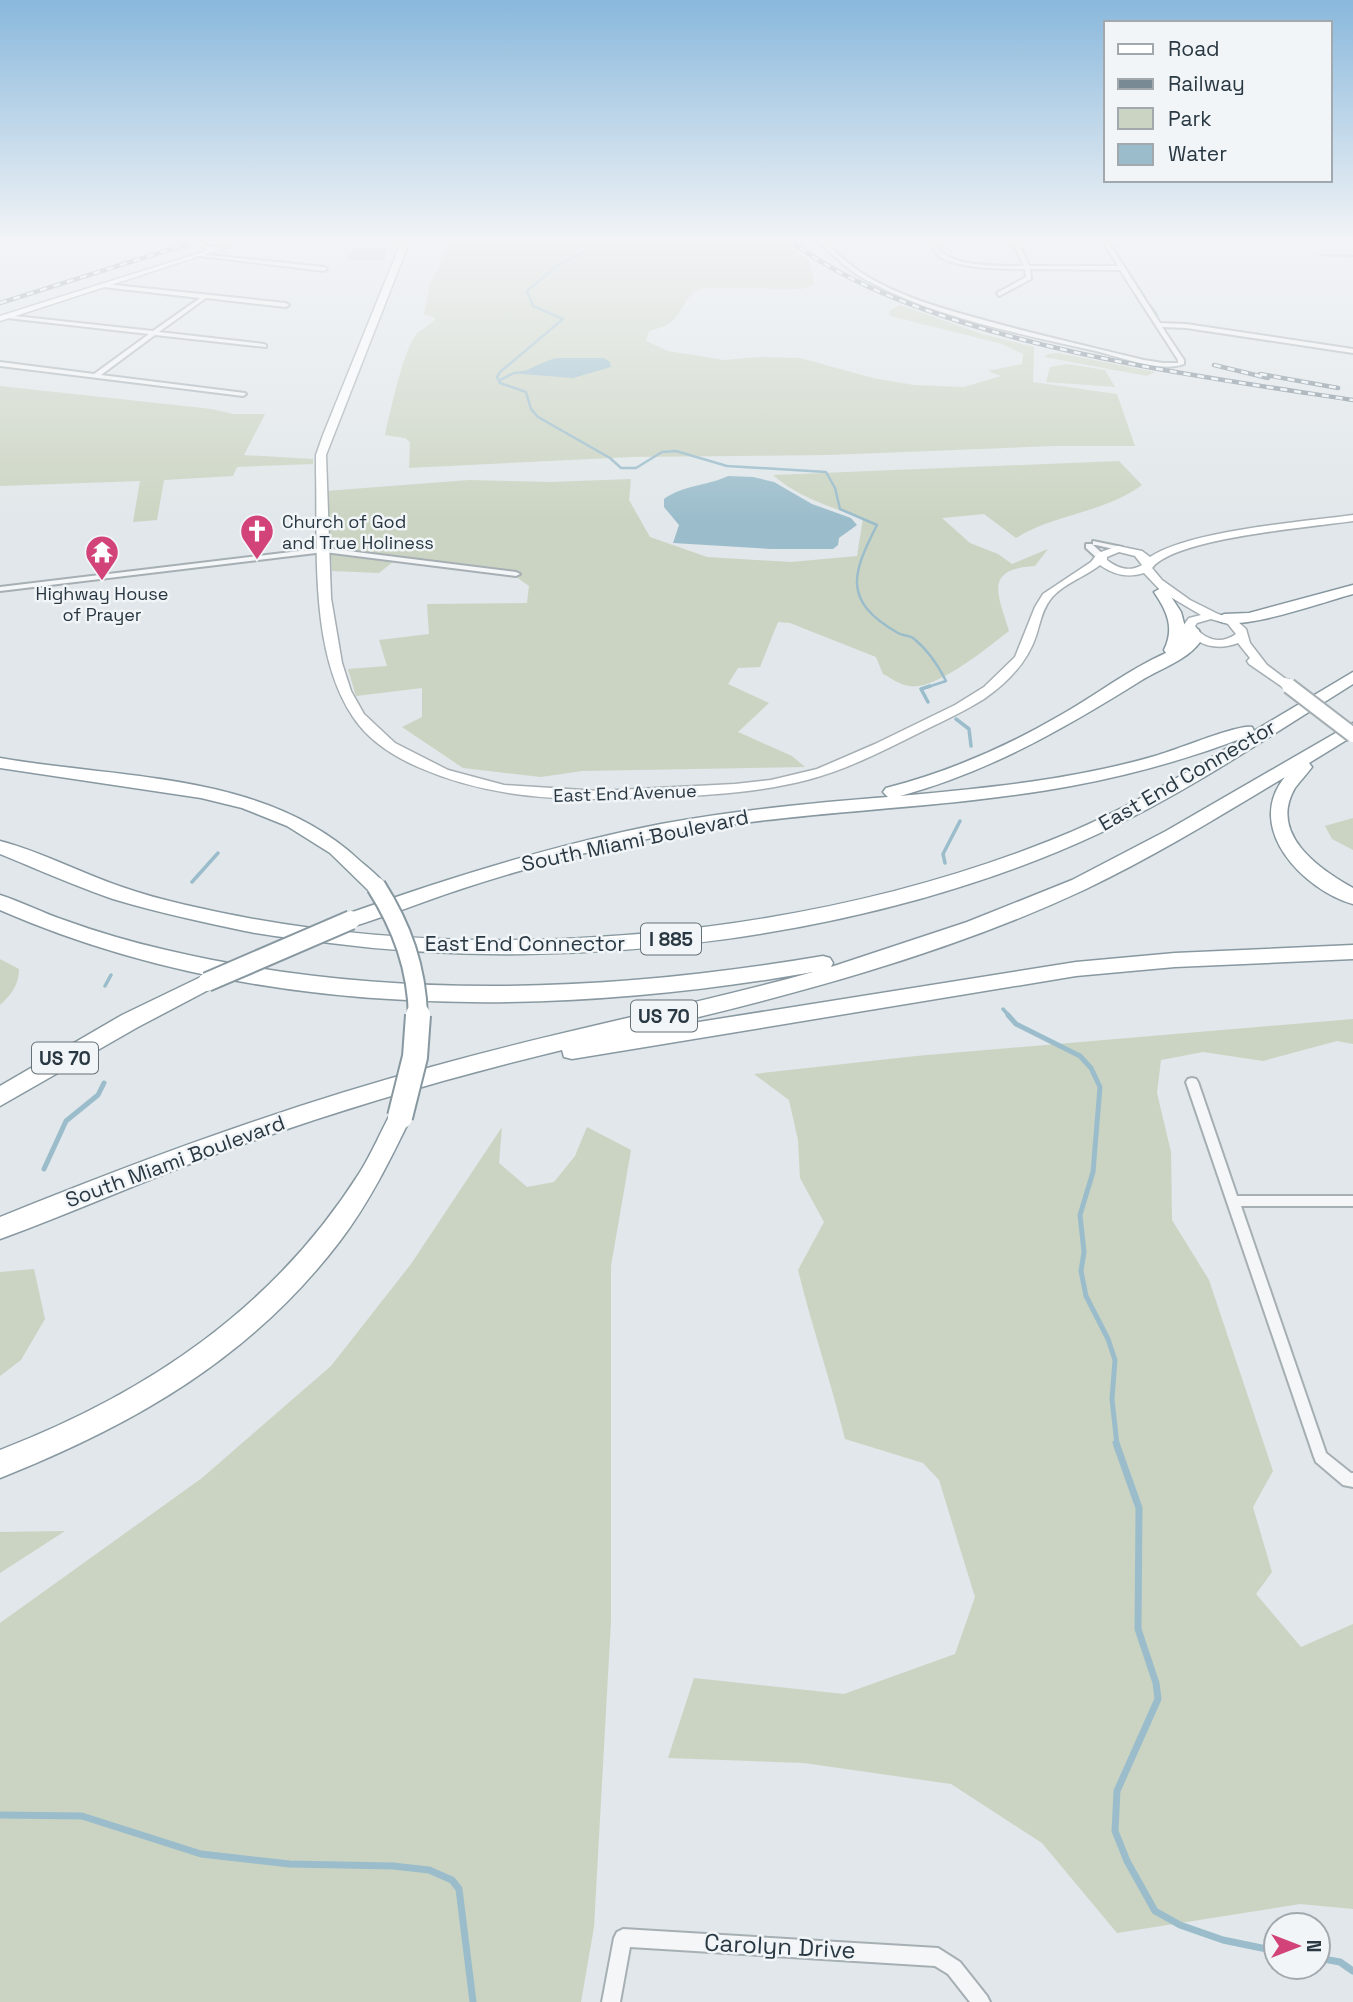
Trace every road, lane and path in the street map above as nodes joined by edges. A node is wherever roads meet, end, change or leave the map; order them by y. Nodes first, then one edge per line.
1 (139, 333) edge
2 (369, 333) edge
3 (1033, 333) edge
4 (1164, 333) edge
5 (1236, 333) edge
6 (153, 335) junction
7 (264, 346) dead end
8 (1353, 351) edge
9 (0, 364) edge
10 (95, 376) junction
11 (243, 394) dead end
12 (1353, 519) edge
13 (1185, 547) junction
14 (1126, 549) junction
15 (324, 550) junction
16 (1101, 558) junction
17 (1147, 566) junction
18 (1125, 572) junction
19 (516, 574) dead end
20 (1078, 577) junction
21 (0, 589) edge
22 (1353, 590) edge
23 (1166, 592) junction
24 (1220, 618) junction
25 (1190, 627) junction
26 (1241, 636) junction
27 (1214, 643) junction
28 (1164, 660) junction
29 (1261, 665) junction
30 (1353, 677) edge
31 (1307, 705) junction
32 (1353, 727) edge
33 (1353, 735) edge
34 (1318, 751) junction
35 (0, 764) edge
36 (766, 814) junction
37 (0, 847) edge
38 (1353, 897) edge
39 (0, 902) edge
40 (958, 932) junction
41 (1353, 953) edge
42 (1192, 1082) dead end
43 (368, 1094) junction
44 (0, 1097) edge
45 (1233, 1201) junction
46 (1353, 1201) edge
47 (0, 1228) edge
48 (0, 1464) edge
49 (1353, 1480) edge
50 (611, 2002) edge
51 (981, 2002) edge

1 - 6 street
2 - 15 street, East End Avenue
3 - 4 street
5 - 8 street
6 - 7 street
6 - 10 street
9 - 10 street
10 - 11 street
12 - 13 street
13 - 14 street
13 - 17 street
13 - 23 street
14 - 16 street, East End Avenue
14 - 16 street
14 - 17 street
15 - 19 street
15 - 20 street, East End Avenue
15 - 21 street
16 - 18 street
16 - 20 street, East End Avenue
17 - 18 street, East End Avenue
17 - 23 street
18 - 20 street, East End Avenue
18 - 23 street
22 - 24 highway
23 - 24 street
23 - 25 street
23 - 28 highway
24 - 25 street
24 - 26 street
25 - 27 street
25 - 28 highway
26 - 27 street
26 - 29 street
27 - 29 street
28 - 36 highway
29 - 33 street, bridge
30 - 31 highway, I 885
31 - 36 highway, South Miami Boulevard / US 70
31 - 37 highway, East End Connector / I 885
32 - 34 highway, I 885
34 - 38 highway
34 - 40 highway, I 885
35 - 48 highway, bridge
36 - 44 highway, South Miami Boulevard / US 70, bridge
39 - 40 highway, I 885
40 - 43 highway, South Miami Boulevard / US 70
41 - 43 highway
42 - 45 street
43 - 47 highway, South Miami Boulevard / US 70
45 - 46 street
45 - 49 street
50 - 51 street, Carolyn Drive

